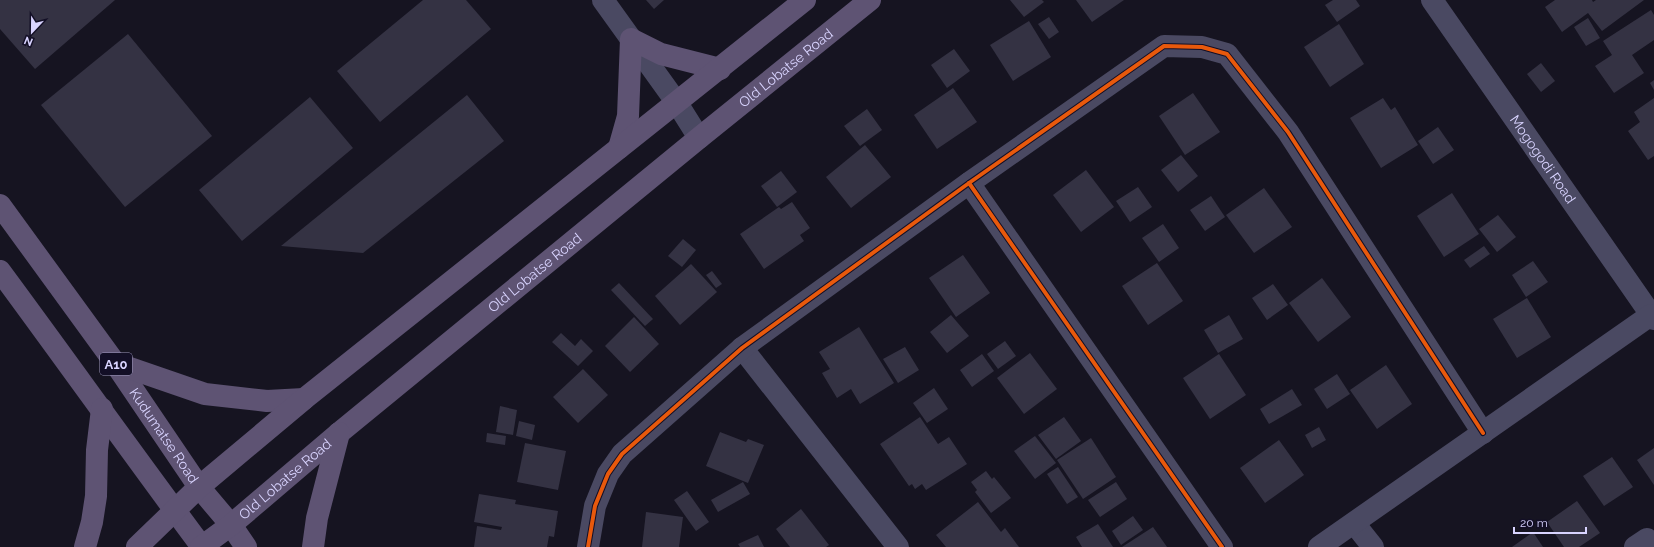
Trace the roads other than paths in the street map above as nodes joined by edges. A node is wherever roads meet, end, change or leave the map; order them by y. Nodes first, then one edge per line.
1 (603, 0) edge
2 (805, 0) edge
3 (870, 0) edge
4 (1432, 0) edge
5 (631, 39) junction
6 (720, 69) junction
7 (676, 103) junction
8 (699, 138) junction
9 (620, 148) junction
10 (969, 183) junction
11 (0, 205) edge
12 (0, 271) edge
13 (1653, 317) edge
14 (742, 348) junction
15 (116, 363) junction
16 (304, 399) junction
17 (102, 409) junction
18 (339, 433) junction
19 (1483, 433) junction
20 (199, 487) junction
21 (174, 511) junction
22 (1354, 523) junction
23 (231, 525) junction
24 (85, 547) edge
25 (137, 547) edge
26 (201, 547) edge
27 (246, 547) edge
28 (313, 547) edge
29 (588, 547) edge
30 (898, 547) edge
31 (1222, 547) edge
32 (1319, 547) edge
33 (1373, 547) edge

1 - 5 street
2 - 6 main road
3 - 8 main road, Old Lobatse Road
4 - 13 street, Mogogodi Road
5 - 6 main road
5 - 7 street
5 - 9 main road
6 - 7 main road
7 - 8 street
7 - 9 main road
8 - 18 main road, Old Lobatse Road
9 - 16 main road
10 - 14 street
10 - 19 street
10 - 31 street
11 - 15 main road, Kudumatse Road / A10
12 - 17 main road, A10
13 - 19 street
14 - 29 street
14 - 30 street
15 - 16 main road
15 - 20 main road, Kudumatse Road / A10
16 - 20 main road
17 - 21 main road, A10
17 - 24 main road
18 - 23 main road, Old Lobatse Road
18 - 28 main road
19 - 22 street
20 - 21 main road
20 - 23 main road, Kudumatse Road / A10
21 - 25 main road
21 - 26 main road, A10
22 - 32 street
22 - 33 street
23 - 26 main road, Old Lobatse Road
23 - 27 main road, Kudumatse Road / A10

